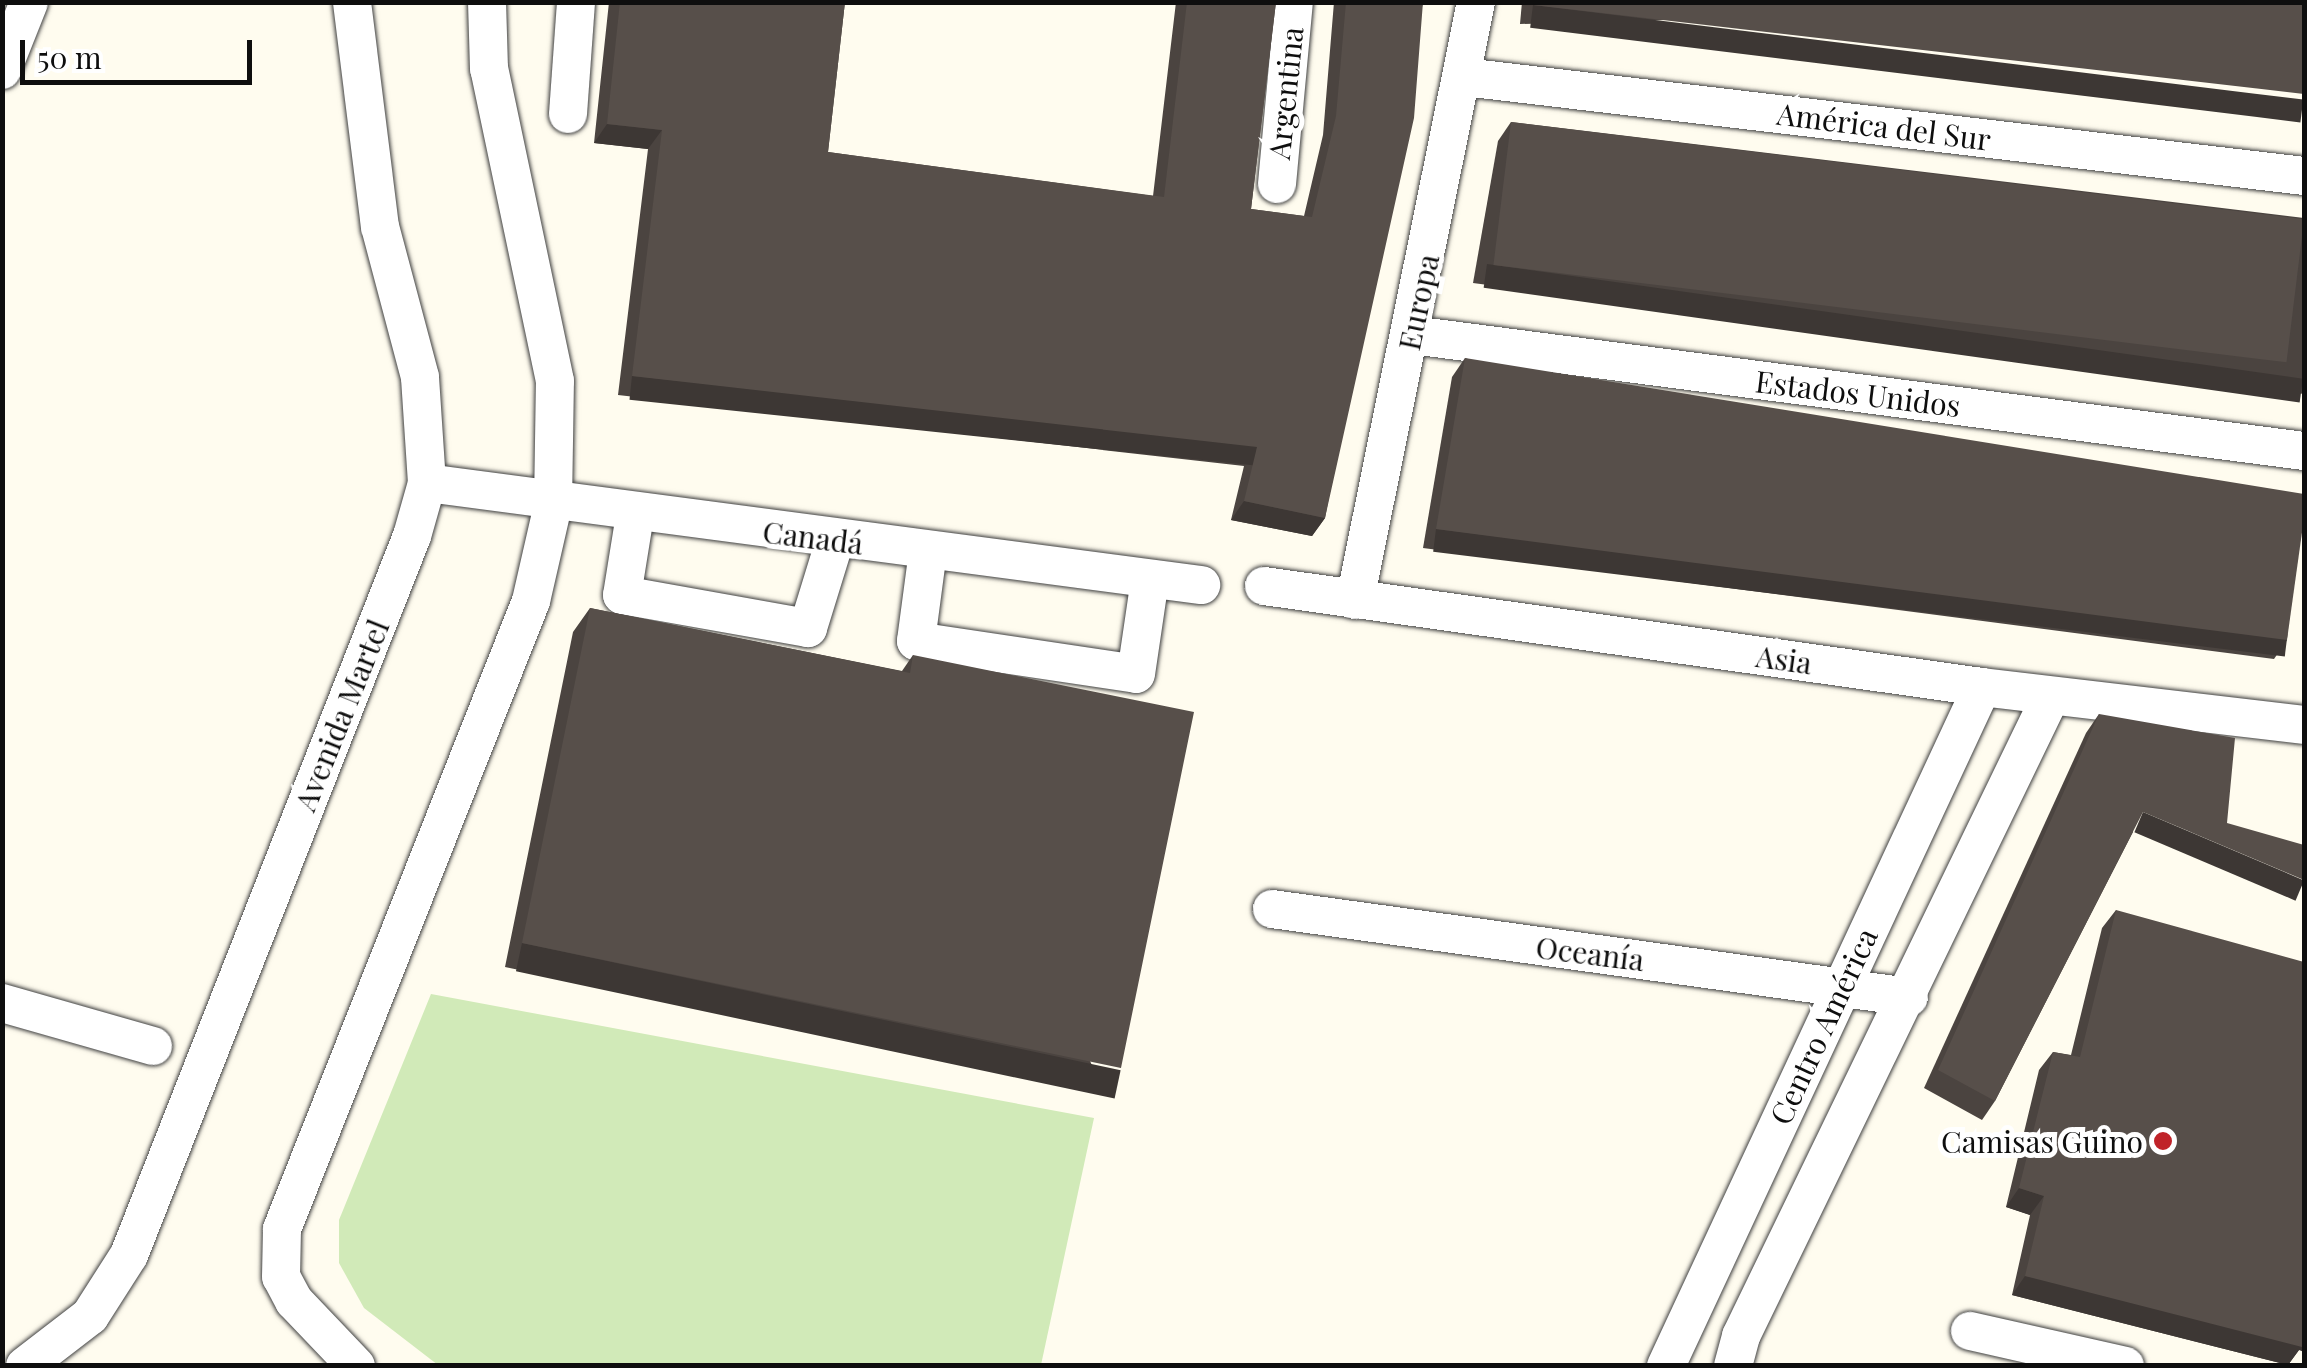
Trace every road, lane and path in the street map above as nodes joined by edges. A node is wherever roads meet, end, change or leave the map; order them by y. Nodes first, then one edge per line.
1 (30, 2) edge
2 (352, 2) edge
3 (487, 2) edge
4 (576, 2) edge
5 (1294, 2) edge
6 (1476, 2) edge
7 (2, 70) edge
8 (1464, 77) junction
9 (568, 114) dead end
10 (2304, 176) edge
11 (1276, 184) dead end
12 (1412, 335) junction
13 (2304, 451) edge
14 (427, 483) junction
15 (554, 505) junction
16 (635, 515) junction
17 (835, 540) junction
18 (928, 552) junction
19 (1150, 579) junction
20 (1201, 585) dead end
21 (1264, 586) dead end
22 (1355, 600) junction
23 (1982, 687) junction
24 (2051, 696) junction
25 (2304, 724) edge
26 (1272, 909) dead end
27 (1842, 983) junction
28 (1909, 996) junction
29 (2, 1003) edge
30 (153, 1046) dead end
31 (1970, 1332) dead end
32 (24, 1366) edge
33 (356, 1366) edge
34 (1666, 1366) edge
35 (1733, 1366) edge
36 (2125, 1366) edge

1 - 7 street
2 - 14 street, Avenida Martel
3 - 15 street
4 - 9 street
5 - 11 street, Argentina
6 - 8 street, Europa
8 - 10 street, América del Sur
8 - 12 street, Europa
12 - 13 street, Estados Unidos
12 - 22 street, Europa
14 - 15 street, Canadá
14 - 32 street, Avenida Martel
15 - 16 street, Canadá
15 - 33 street
16 - 17 street, Canadá
16 - 17 street
17 - 18 street, Canadá
18 - 19 street, Canadá
18 - 19 street
19 - 20 street, Canadá
21 - 22 street, Asia
22 - 23 street, Asia
23 - 24 street, Asia
23 - 27 street, Centro América
24 - 25 street, Asia
24 - 28 street
26 - 27 street, Oceanía
27 - 28 street, Oceanía
27 - 34 street, Centro América
28 - 35 street
29 - 30 street
31 - 36 street

